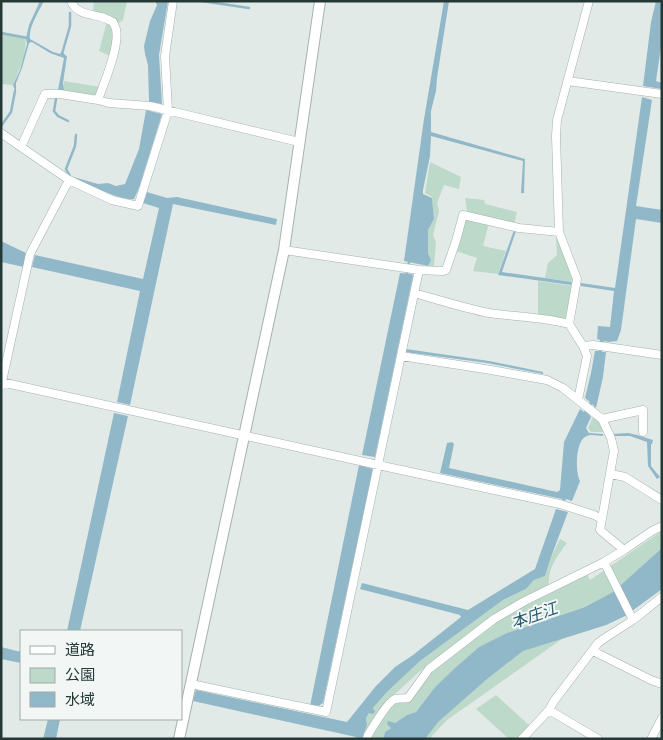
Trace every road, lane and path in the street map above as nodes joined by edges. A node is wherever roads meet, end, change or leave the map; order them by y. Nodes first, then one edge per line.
1 (71, 1) edge
2 (173, 1) edge
3 (320, 1) edge
4 (589, 1) edge
5 (568, 81) junction
6 (662, 94) edge
7 (98, 100) junction
8 (168, 111) junction
9 (1, 133) edge
10 (299, 142) junction
11 (21, 147) junction
12 (69, 180) junction
13 (559, 232) junction
14 (284, 250) junction
15 (412, 269) junction
16 (414, 293) junction
17 (569, 324) junction
18 (583, 346) junction
19 (662, 355) edge
20 (401, 356) junction
21 (2, 383) edge
22 (578, 400) junction
23 (602, 419) junction
24 (643, 432) dead end
25 (245, 435) junction
26 (378, 465) junction
27 (611, 474) junction
28 (662, 500) edge
29 (602, 520) junction
30 (662, 526) edge
31 (624, 550) junction
32 (604, 563) junction
33 (662, 597) edge
34 (633, 619) junction
35 (592, 650) junction
36 (190, 684) junction
37 (662, 684) edge
38 (549, 710) junction
39 (662, 718) edge
40 (178, 739) edge
41 (367, 739) edge
42 (522, 739) edge
43 (598, 739) edge
44 (652, 739) edge

1 - 7 street
2 - 8 street
3 - 10 street
4 - 5 street
5 - 6 street
5 - 13 street
7 - 8 street
7 - 11 street
8 - 10 street
8 - 12 street
9 - 11 street
10 - 14 street
11 - 12 street
12 - 21 street
13 - 15 street
13 - 17 street
14 - 15 street
14 - 25 street
15 - 16 street
16 - 17 street
16 - 20 street
17 - 18 street
18 - 19 street
18 - 22 street
20 - 22 street
20 - 26 street
21 - 25 street
22 - 23 street
23 - 24 street
23 - 27 street
25 - 26 street
25 - 36 street
26 - 29 street
26 - 36 street
27 - 28 street
27 - 29 street
29 - 31 street
30 - 31 street
31 - 32 street
32 - 34 street
32 - 41 street
33 - 34 street
34 - 35 street
35 - 37 street
35 - 38 street
36 - 40 street
38 - 42 street
38 - 43 street
39 - 44 street

